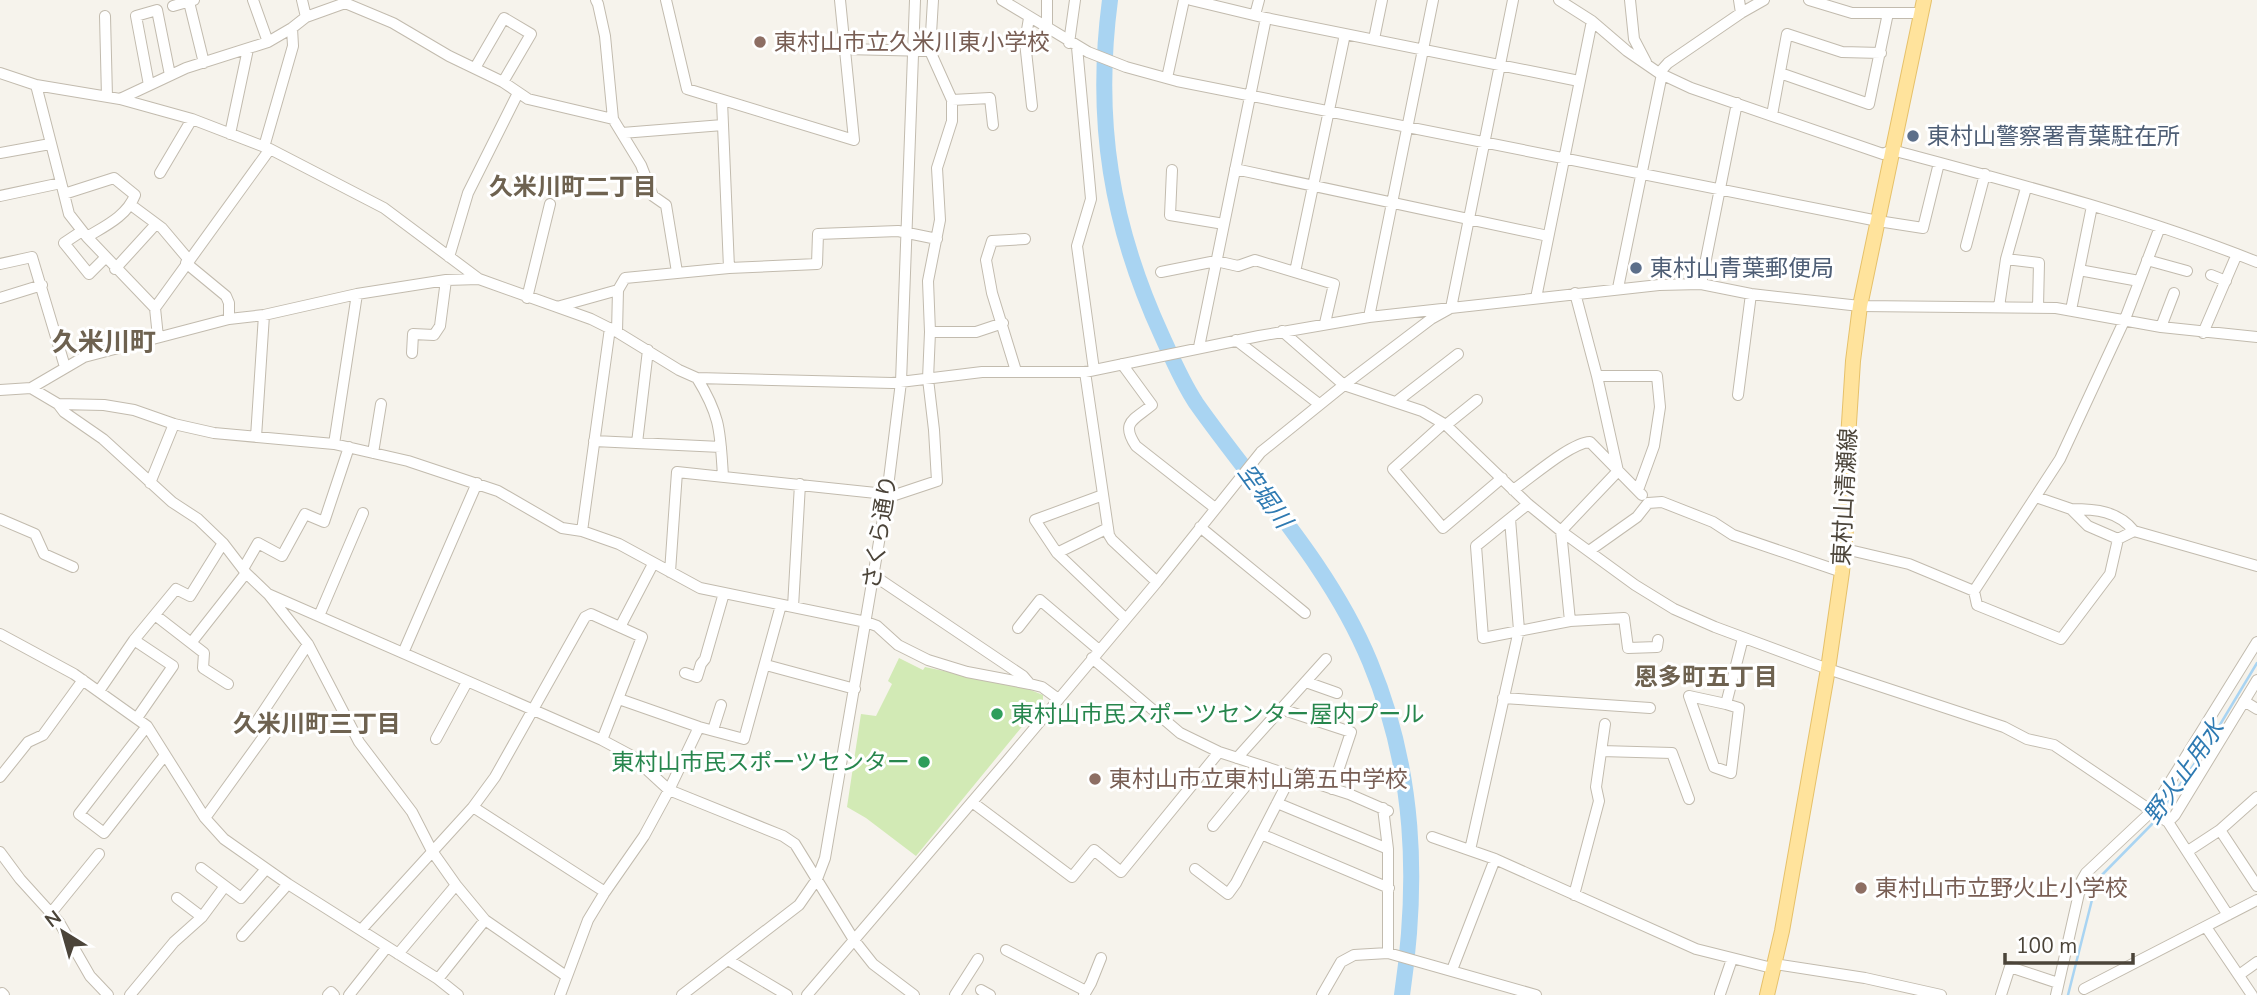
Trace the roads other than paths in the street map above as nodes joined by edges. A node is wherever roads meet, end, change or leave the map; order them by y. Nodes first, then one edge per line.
1 (253, 0) edge
2 (302, 0) edge
3 (596, 0) edge
4 (666, 0) edge
5 (840, 0) edge
6 (915, 0) edge
7 (933, 0) edge
8 (1002, 0) edge
9 (1047, 0) edge
10 (1075, 0) edge
11 (1184, 0) edge
12 (1191, 0) edge
13 (1259, 0) edge
14 (1382, 0) edge
15 (1433, 0) edge
16 (1513, 0) edge
17 (1559, 0) edge
18 (1630, 0) edge
19 (1738, 0) edge
20 (1764, 0) edge
21 (1809, 0) edge
22 (192, 1) edge
23 (344, 2) edge
24 (173, 6) dead end
25 (1922, 7) edge
26 (1741, 13) junction
27 (1888, 13) junction
28 (105, 16) dead end
29 (1261, 16) junction
30 (306, 17) junction
31 (1029, 18) junction
32 (1592, 21) junction
33 (292, 29) junction
34 (1047, 29) junction
35 (1345, 34) junction
36 (1374, 39) junction
37 (268, 42) junction
38 (1073, 45) junction
39 (845, 49) junction
40 (1423, 49) junction
41 (248, 50) junction
42 (930, 51) junction
43 (914, 52) junction
44 (1881, 53) junction
45 (204, 63) junction
46 (1647, 64) junction
47 (1500, 65) junction
48 (475, 68) junction
49 (0, 73) edge
50 (1661, 73) junction
51 (1780, 73) junction
52 (170, 75) junction
53 (1167, 78) junction
54 (1579, 81) junction
55 (503, 82) junction
56 (36, 85) junction
57 (149, 85) junction
58 (518, 93) junction
59 (1250, 95) junction
60 (107, 97) junction
61 (120, 99) junction
62 (952, 100) junction
63 (722, 101) junction
64 (1737, 103) junction
65 (1032, 106) dead end
66 (1329, 110) junction
67 (1772, 115) junction
68 (192, 119) junction
69 (613, 119) junction
70 (723, 125) junction
71 (993, 125) dead end
72 (1407, 127) junction
73 (230, 134) junction
74 (622, 134) junction
75 (1484, 142) junction
76 (50, 144) junction
77 (267, 148) junction
78 (1892, 150) junction
79 (0, 153) edge
80 (1563, 159) junction
81 (1939, 163) junction
82 (1235, 169) junction
83 (1172, 170) dead end
84 (160, 173) dead end
85 (1641, 174) junction
86 (1985, 174) junction
87 (1312, 186) junction
88 (2025, 188) junction
89 (63, 189) junction
90 (1719, 190) junction
91 (0, 196) edge
92 (1392, 203) junction
93 (550, 204) dead end
94 (131, 205) junction
95 (2092, 206) junction
96 (1469, 219) junction
97 (1878, 221) junction
98 (156, 224) junction
99 (1224, 224) junction
100 (2161, 227) junction
101 (906, 232) junction
102 (84, 234) junction
103 (1548, 236) junction
104 (937, 239) junction
105 (1026, 239) dead end
106 (1966, 246) dead end
107 (2237, 254) junction
108 (449, 257) junction
109 (105, 258) junction
110 (2006, 259) junction
111 (2147, 260) junction
112 (188, 261) junction
113 (1216, 261) junction
114 (2257, 262) edge
115 (0, 264) edge
116 (729, 268) junction
117 (115, 269) junction
118 (2079, 270) junction
119 (2187, 271) dead end
120 (677, 272) junction
121 (1161, 272) dead end
122 (1294, 272) junction
123 (2211, 275) dead end
124 (479, 279) junction
125 (446, 280) junction
126 (2139, 281) junction
127 (2226, 281) junction
128 (1701, 284) junction
129 (42, 285) junction
130 (1618, 288) junction
131 (618, 290) junction
132 (357, 293) junction
133 (1575, 293) junction
134 (2174, 293) dead end
135 (1751, 294) junction
136 (0, 298) edge
137 (527, 298) junction
138 (1536, 298) junction
139 (1860, 306) junction
140 (557, 307) junction
141 (1999, 307) junction
142 (2038, 307) junction
143 (155, 308) junction
144 (1451, 308) junction
145 (2071, 310) junction
146 (264, 315) junction
147 (1369, 317) junction
148 (229, 318) junction
149 (2125, 319) junction
150 (1003, 323) junction
151 (1325, 323) junction
152 (2161, 327) junction
153 (613, 330) junction
154 (1282, 331) junction
155 (930, 332) junction
156 (2203, 333) junction
157 (158, 337) junction
158 (2257, 337) edge
159 (1236, 340) junction
160 (1199, 347) junction
161 (648, 350) junction
162 (412, 353) dead end
163 (1458, 354) dead end
164 (1122, 364) junction
165 (65, 367) junction
166 (1016, 371) junction
167 (1089, 371) junction
168 (1597, 376) junction
169 (697, 378) junction
170 (928, 379) junction
171 (901, 382) junction
172 (1344, 385) junction
173 (31, 388) junction
174 (0, 390) edge
175 (1738, 395) dead end
176 (1477, 400) dead end
177 (1396, 402) junction
178 (58, 404) junction
179 (382, 404) dead end
180 (1319, 404) junction
181 (174, 424) junction
182 (1444, 425) junction
183 (256, 437) junction
184 (594, 441) junction
185 (637, 443) junction
186 (334, 444) junction
187 (349, 447) junction
188 (721, 447) junction
189 (373, 453) junction
190 (1618, 471) junction
191 (723, 476) junction
192 (1502, 478) junction
193 (150, 483) junction
194 (477, 483) junction
195 (800, 484) junction
196 (1513, 490) junction
197 (1638, 490) junction
198 (887, 495) junction
199 (1103, 495) junction
200 (2036, 497) junction
201 (1648, 503) junction
202 (1528, 504) junction
203 (1215, 508) junction
204 (2071, 509) junction
205 (363, 513) dead end
206 (0, 519) edge
207 (1510, 519) junction
208 (1200, 527) junction
209 (1108, 528) junction
210 (582, 531) junction
211 (1560, 531) junction
212 (2134, 531) junction
213 (2118, 539) junction
214 (223, 543) junction
215 (1845, 549) junction
216 (1589, 551) junction
217 (1057, 553) junction
218 (653, 564) junction
219 (2257, 566) edge
220 (73, 567) dead end
221 (244, 571) junction
222 (670, 572) junction
223 (1842, 572) junction
224 (873, 575) junction
225 (1157, 582) junction
226 (1974, 591) junction
227 (724, 593) junction
228 (268, 594) junction
229 (781, 605) junction
230 (793, 607) junction
231 (1305, 613) dead end
232 (155, 615) junction
233 (319, 617) junction
234 (1125, 618) junction
235 (1570, 621) junction
236 (866, 622) junction
237 (620, 627) junction
238 (1018, 628) dead end
239 (1519, 630) junction
240 (0, 634) edge
241 (1743, 638) junction
242 (134, 640) junction
243 (1658, 640) dead end
244 (2257, 642) edge
245 (191, 643) junction
246 (307, 644) junction
247 (403, 653) junction
248 (1095, 654) junction
249 (1326, 659) dead end
250 (766, 665) junction
251 (1828, 668) junction
252 (685, 673) dead end
253 (83, 680) junction
254 (2257, 680) edge
255 (467, 682) junction
256 (1306, 682) junction
257 (228, 684) dead end
258 (1030, 684) junction
259 (855, 689) junction
260 (99, 691) junction
261 (1337, 693) dead end
262 (1057, 698) junction
263 (1503, 698) junction
264 (619, 699) junction
265 (2244, 701) junction
266 (1726, 704) junction
267 (721, 705) dead end
268 (1650, 708) dead end
269 (1281, 709) junction
270 (2257, 709) edge
271 (533, 710) junction
272 (137, 718) junction
273 (1605, 724) dead end
274 (147, 726) junction
275 (699, 727) junction
276 (713, 730) junction
277 (436, 739) dead end
278 (602, 740) junction
279 (1601, 751) junction
280 (1219, 752) junction
281 (165, 755) junction
282 (1237, 758) junction
283 (1262, 766) junction
284 (1291, 776) junction
285 (0, 777) edge
286 (1332, 789) junction
287 (669, 790) junction
288 (2257, 797) edge
289 (1689, 799) dead end
290 (972, 802) junction
291 (1277, 803) junction
292 (473, 807) junction
293 (2154, 812) junction
294 (205, 818) junction
295 (2167, 821) junction
296 (1213, 826) dead end
297 (2220, 830) junction
298 (1261, 834) junction
299 (1432, 837) dead end
300 (1388, 849) junction
301 (1469, 850) junction
302 (432, 851) junction
303 (2188, 851) junction
304 (0, 852) edge
305 (99, 854) dead end
306 (1495, 859) junction
307 (201, 868) dead end
308 (266, 869) junction
309 (1195, 869) dead end
310 (817, 879) junction
311 (288, 884) junction
312 (456, 885) junction
313 (225, 886) junction
314 (2257, 886) edge
315 (1389, 888) junction
316 (604, 892) junction
317 (1574, 895) junction
318 (177, 898) dead end
319 (2257, 900) edge
320 (51, 913) junction
321 (2228, 915) junction
322 (202, 917) junction
323 (485, 920) junction
324 (2206, 926) junction
325 (361, 930) junction
326 (242, 936) dead end
327 (854, 940) junction
328 (387, 947) junction
329 (1006, 950) dead end
330 (1389, 953) junction
331 (398, 954) junction
332 (1101, 958) dead end
333 (1732, 959) junction
334 (728, 960) junction
335 (978, 960) dead end
336 (2257, 962) edge
337 (1775, 964) junction
338 (1452, 970) junction
339 (2239, 975) junction
340 (566, 976) junction
341 (439, 979) junction
342 (2058, 983) junction
343 (1500, 989) edge
344 (2084, 989) dead end
345 (94, 991) edge
346 (1085, 993) edge
347 (1720, 994) edge
348 (108, 995) edge
349 (130, 995) edge
350 (328, 995) edge
351 (334, 995) edge
352 (349, 995) edge
353 (458, 995) edge
354 (560, 995) edge
355 (682, 995) edge
356 (788, 995) edge
357 (807, 995) edge
358 (914, 995) edge
359 (955, 995) edge
360 (1322, 995) edge
361 (1536, 995) edge
362 (1767, 995) edge
363 (1941, 995) edge
364 (2001, 995) edge
365 (2056, 995) edge
366 (2252, 995) edge

1 - 37 street
2 - 30 street
3 - 69 street
4 - 63 street
5 - 39 street
6 - 43 street, さくら通り
7 - 42 street
8 - 31 street
9 - 34 street
10 - 38 street
11 - 53 street
12 - 29 street
13 - 29 street
14 - 36 street
15 - 40 street
16 - 47 street
17 - 32 street
18 - 46 street
19 - 26 street
20 - 26 street
21 - 27 street
22 - 24 street
22 - 45 street
23 - 30 street
23 - 48 street
25 - 27 street
25 - 78 main road, 東村山清瀬線
26 - 50 street
27 - 44 street
28 - 60 street
29 - 35 street
29 - 59 street
30 - 33 street
31 - 34 street
31 - 65 street
32 - 46 street
32 - 54 street
33 - 37 street
33 - 77 street
34 - 38 street
35 - 36 street
35 - 66 street
36 - 40 street
37 - 41 street
38 - 53 street
38 - 167 street
39 - 43 street
39 - 63 street
40 - 47 street
40 - 72 street
41 - 45 street
41 - 73 street
42 - 43 street
42 - 62 street
43 - 101 street, さくら通り
44 - 51 street
44 - 51 street
45 - 52 street
46 - 50 street
47 - 54 street
47 - 75 street
48 - 55 street
48 - 55 street
49 - 56 street
50 - 64 street
50 - 85 street
51 - 67 street
52 - 57 street
52 - 57 street
53 - 59 street
54 - 80 street
55 - 58 street
56 - 60 street
56 - 76 street
57 - 61 street
58 - 69 street
58 - 108 street
59 - 66 street
59 - 82 street
60 - 61 street
61 - 68 street
62 - 71 street
62 - 104 street
63 - 70 street
64 - 67 street
64 - 90 street
66 - 72 street
66 - 87 street
67 - 78 street
68 - 73 street
68 - 84 street
69 - 74 street
70 - 74 street
70 - 116 street
72 - 75 street
72 - 92 street
73 - 77 street
74 - 120 street
75 - 80 street
75 - 96 street
76 - 79 street
76 - 89 street
77 - 108 street
77 - 112 street
78 - 81 street
78 - 97 main road, 東村山清瀬線
80 - 85 street
80 - 103 street
81 - 86 street
81 - 97 street
82 - 87 street
82 - 99 street
83 - 99 street
85 - 90 street
85 - 130 street
86 - 88 street
86 - 106 street
87 - 92 street
87 - 122 street
88 - 95 street
88 - 110 street
89 - 91 street
89 - 94 street
89 - 102 street
90 - 97 street
90 - 128 street
92 - 96 street
92 - 147 street
93 - 137 street
94 - 98 street
94 - 102 street
95 - 100 street
95 - 118 street
96 - 103 street
96 - 144 street
97 - 139 main road, 東村山清瀬線
98 - 112 street
98 - 117 street
99 - 113 street
100 - 107 street
100 - 111 street
101 - 104 street
101 - 116 street
101 - 171 street, さくら通り
102 - 109 street
102 - 109 street
103 - 138 street
104 - 155 street
105 - 150 street
107 - 114 street
107 - 127 street
108 - 124 street
109 - 117 street
110 - 141 street
110 - 142 street
111 - 119 street
111 - 126 street
112 - 143 street
112 - 148 street
113 - 121 street
113 - 122 street
113 - 160 street
115 - 129 street
116 - 120 street
117 - 143 street
118 - 126 street
118 - 145 street
120 - 131 street
122 - 151 street
123 - 127 street
124 - 125 street
124 - 137 street
125 - 132 street
125 - 162 street
126 - 149 street
127 - 156 street
128 - 130 street
128 - 135 street
129 - 136 street
129 - 165 street
130 - 133 street
131 - 140 street
131 - 153 street
132 - 146 street
132 - 186 street
133 - 138 street
133 - 168 street
134 - 152 street
135 - 139 street
135 - 175 street
137 - 140 street
138 - 144 street
139 - 141 street
139 - 215 main road, 東村山清瀬線
140 - 153 street
141 - 142 street
142 - 145 street
143 - 157 street
144 - 147 street
144 - 172 street
145 - 149 street
146 - 148 street
146 - 183 street
147 - 151 street
148 - 157 street
149 - 152 street
149 - 200 street
150 - 155 street
150 - 166 street
151 - 154 street
152 - 156 street
153 - 161 street
153 - 184 street
154 - 159 street
154 - 172 street
155 - 170 street
156 - 158 street
157 - 165 street
159 - 160 street
159 - 180 street
160 - 164 street
161 - 169 street
161 - 185 street
163 - 177 street
164 - 167 street
164 - 203 street
165 - 173 street
166 - 167 street
166 - 170 street
167 - 199 street
168 - 190 street
168 - 197 street
169 - 171 street
169 - 188 street
170 - 171 street
170 - 198 street
171 - 198 street, さくら通り
172 - 177 street
172 - 180 street
173 - 174 street
173 - 178 street
176 - 182 street
177 - 182 street
178 - 181 street
178 - 193 street
179 - 189 street
180 - 203 street
181 - 183 street
181 - 193 street
182 - 192 street
182 - 192 street
183 - 186 street
184 - 185 street
184 - 210 street
185 - 188 street
186 - 187 street
187 - 189 street
187 - 221 street
188 - 191 street
189 - 194 street
190 - 196 street
190 - 197 street
190 - 211 street
191 - 195 street
191 - 222 street
192 - 196 street
193 - 214 street
194 - 210 street
194 - 247 street
195 - 198 street
195 - 230 street
196 - 202 street
197 - 201 street
198 - 224 street, さくら通り
199 - 209 street
199 - 217 street
200 - 204 street
200 - 226 street
201 - 216 street
201 - 223 street
202 - 207 street
202 - 211 street
203 - 208 street
204 - 212 street
204 - 213 street
205 - 233 street
206 - 220 street
207 - 239 street
207 - 239 street
208 - 225 street
208 - 231 street
209 - 217 street
209 - 225 street
210 - 218 street
211 - 216 street
211 - 235 street
212 - 213 street
212 - 219 street
213 - 226 street
214 - 221 street
214 - 232 street
215 - 223 main road, 東村山清瀬線
215 - 226 street
216 - 241 street
217 - 234 street
218 - 222 street
218 - 237 street
221 - 228 street
221 - 245 street
222 - 227 street
223 - 251 main road, 東村山清瀬線
224 - 236 street, さくら通り
224 - 258 street
225 - 234 street
227 - 229 street
227 - 252 street
228 - 233 street
228 - 246 street
229 - 230 street
229 - 250 street
230 - 236 street
232 - 242 street
232 - 245 street
233 - 247 street
234 - 248 street
235 - 239 street
235 - 243 street
236 - 258 street
236 - 259 street, さくら通り
237 - 264 street
237 - 271 street
238 - 248 street
239 - 263 street
240 - 253 street
241 - 251 street
241 - 266 street
242 - 260 street
242 - 272 street
244 - 293 street
245 - 257 street
246 - 294 street
246 - 302 street
247 - 255 street
248 - 262 street
248 - 280 street
249 - 256 street
250 - 259 street
250 - 276 street
251 - 293 street
251 - 337 main road, 東村山清瀬線
253 - 260 street
253 - 285 street
254 - 265 street
255 - 271 street
255 - 277 street
256 - 261 street
256 - 269 street
258 - 262 street
259 - 310 street, さくら通り
260 - 272 street
262 - 290 street
263 - 268 street
263 - 301 street
264 - 275 street
264 - 278 street
265 - 270 street
265 - 295 street
266 - 266 street
267 - 276 street
269 - 282 street
269 - 286 street
271 - 278 street
271 - 292 street
272 - 274 street
273 - 279 street
274 - 281 street
274 - 281 street
275 - 276 street
275 - 287 street
278 - 287 street
279 - 289 street
279 - 317 street
280 - 282 street
280 - 290 street
281 - 294 street
282 - 283 street
283 - 284 street
283 - 296 street
284 - 286 street
284 - 291 street
286 - 300 street
287 - 310 street
287 - 316 street
288 - 297 street
290 - 327 street
291 - 298 street
291 - 300 street
292 - 302 street
292 - 316 street
293 - 295 street
293 - 342 street
294 - 308 street
295 - 303 street
297 - 303 street
297 - 314 street
298 - 309 street
298 - 315 street
299 - 301 street
300 - 315 street
301 - 306 street
302 - 312 street
302 - 325 street
303 - 321 street
304 - 320 street
305 - 320 street
306 - 317 street
306 - 338 street
307 - 313 street
308 - 311 street
308 - 313 street
310 - 327 street
310 - 334 street, さくら通り
311 - 325 street
311 - 326 street
312 - 323 street
312 - 331 street
313 - 322 street
315 - 330 street
316 - 340 street
317 - 333 street
318 - 322 street
319 - 321 street
320 - 345 street
321 - 324 street
322 - 349 street
323 - 340 street
323 - 341 street
324 - 339 street
324 - 344 street
325 - 328 street
327 - 357 street
327 - 358 street
328 - 331 street
328 - 352 street
329 - 346 street
330 - 338 street
330 - 360 street
331 - 341 street
332 - 346 street
333 - 337 street
333 - 347 street
334 - 355 street, さくら通り
334 - 356 street
335 - 359 street
336 - 339 street
337 - 362 main road, 東村山清瀬線
337 - 363 street
338 - 343 street
339 - 366 street
340 - 354 street
341 - 353 street
342 - 364 street
342 - 365 street
343 - 361 street
345 - 348 street
350 - 351 street

